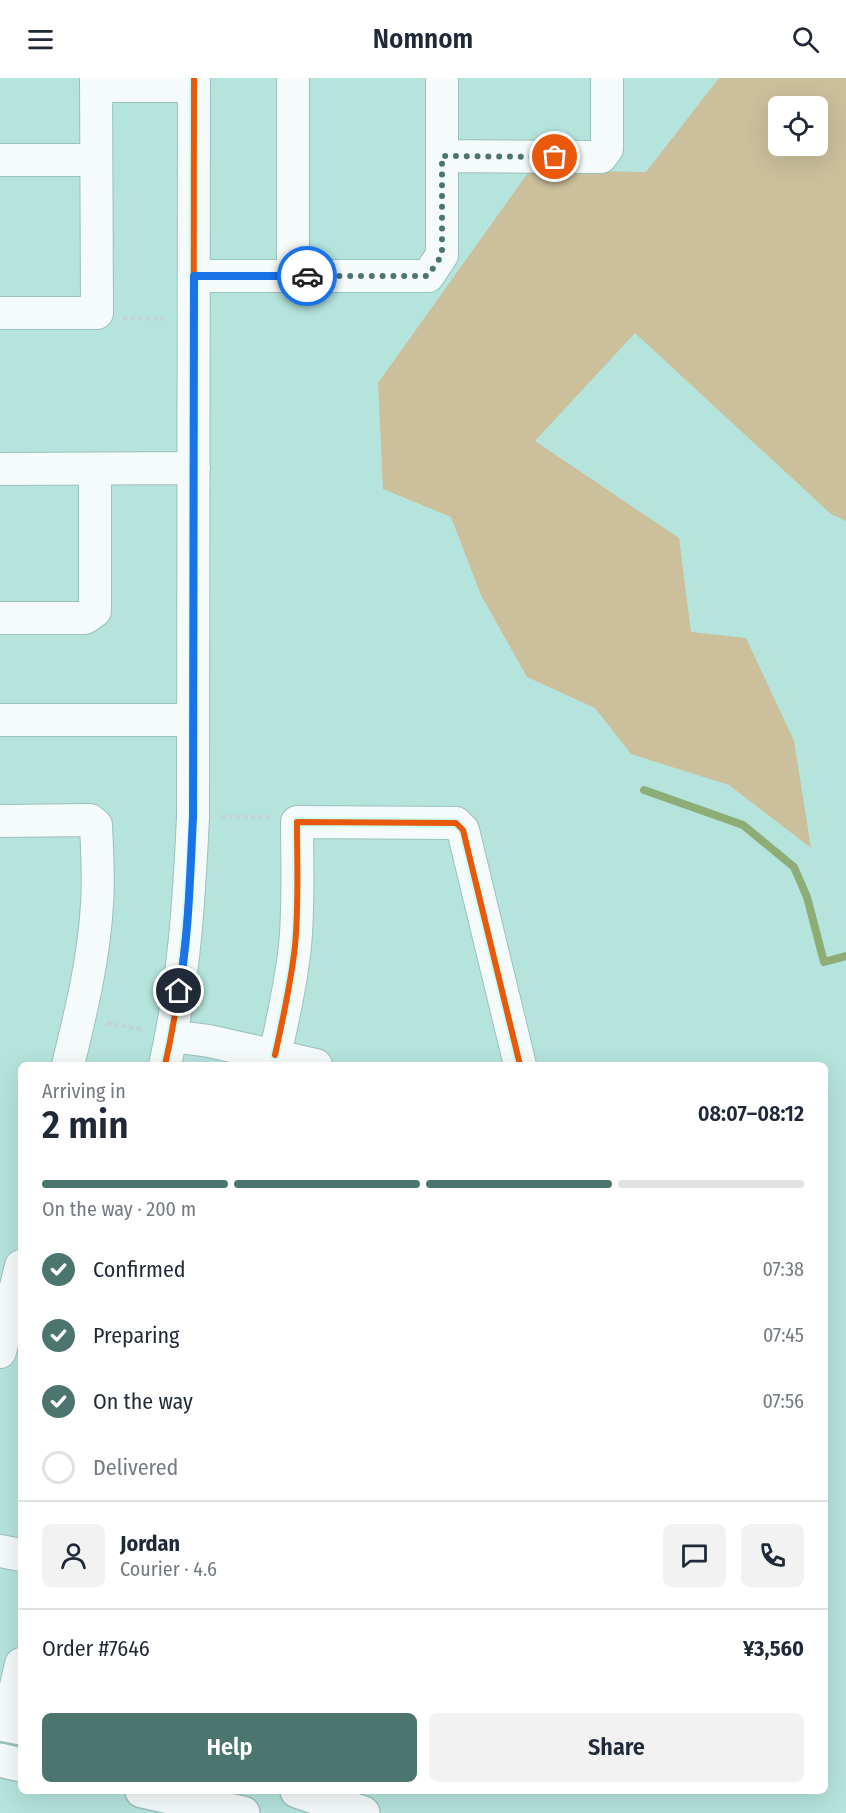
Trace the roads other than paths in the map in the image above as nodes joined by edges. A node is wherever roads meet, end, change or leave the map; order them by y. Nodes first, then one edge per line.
1 (293, 78) edge
2 (442, 78) edge
3 (607, 78) edge
4 (96, 82) edge
5 (194, 82) edge
6 (442, 156) junction
7 (0, 160) edge
8 (96, 160) junction
9 (194, 276) junction
10 (293, 276) junction
11 (0, 314) edge
12 (194, 468) junction
13 (0, 469) edge
14 (95, 469) junction
15 (0, 618) edge
16 (0, 720) edge
17 (193, 720) junction
18 (0, 820) edge
19 (161, 1044) edge
20 (274, 1055) junction
21 (69, 1062) edge
22 (303, 1062) edge
23 (519, 1062) edge
24 (0, 1265) edge
25 (18, 1268) edge
26 (18, 1280) edge
27 (0, 1352) edge
28 (0, 1551) edge
29 (18, 1554) edge
30 (18, 1680) edge
31 (9, 1726) edge
32 (0, 1760) edge
33 (18, 1764) edge
34 (156, 1794) edge
35 (306, 1794) edge
36 (243, 1813) edge
37 (363, 1813) edge

1 - 10 street
2 - 6 street
3 - 6 street
4 - 5 street
4 - 8 street
5 - 9 street
6 - 10 street
7 - 8 street
8 - 11 street
9 - 10 street
9 - 12 street
12 - 14 street
12 - 17 street
13 - 14 street
14 - 15 street
16 - 17 street
17 - 19 street
18 - 21 street
19 - 20 street
20 - 22 street
20 - 23 street
24 - 25 street
26 - 27 street
28 - 29 street
30 - 31 street
32 - 33 street
34 - 36 street
35 - 37 street

